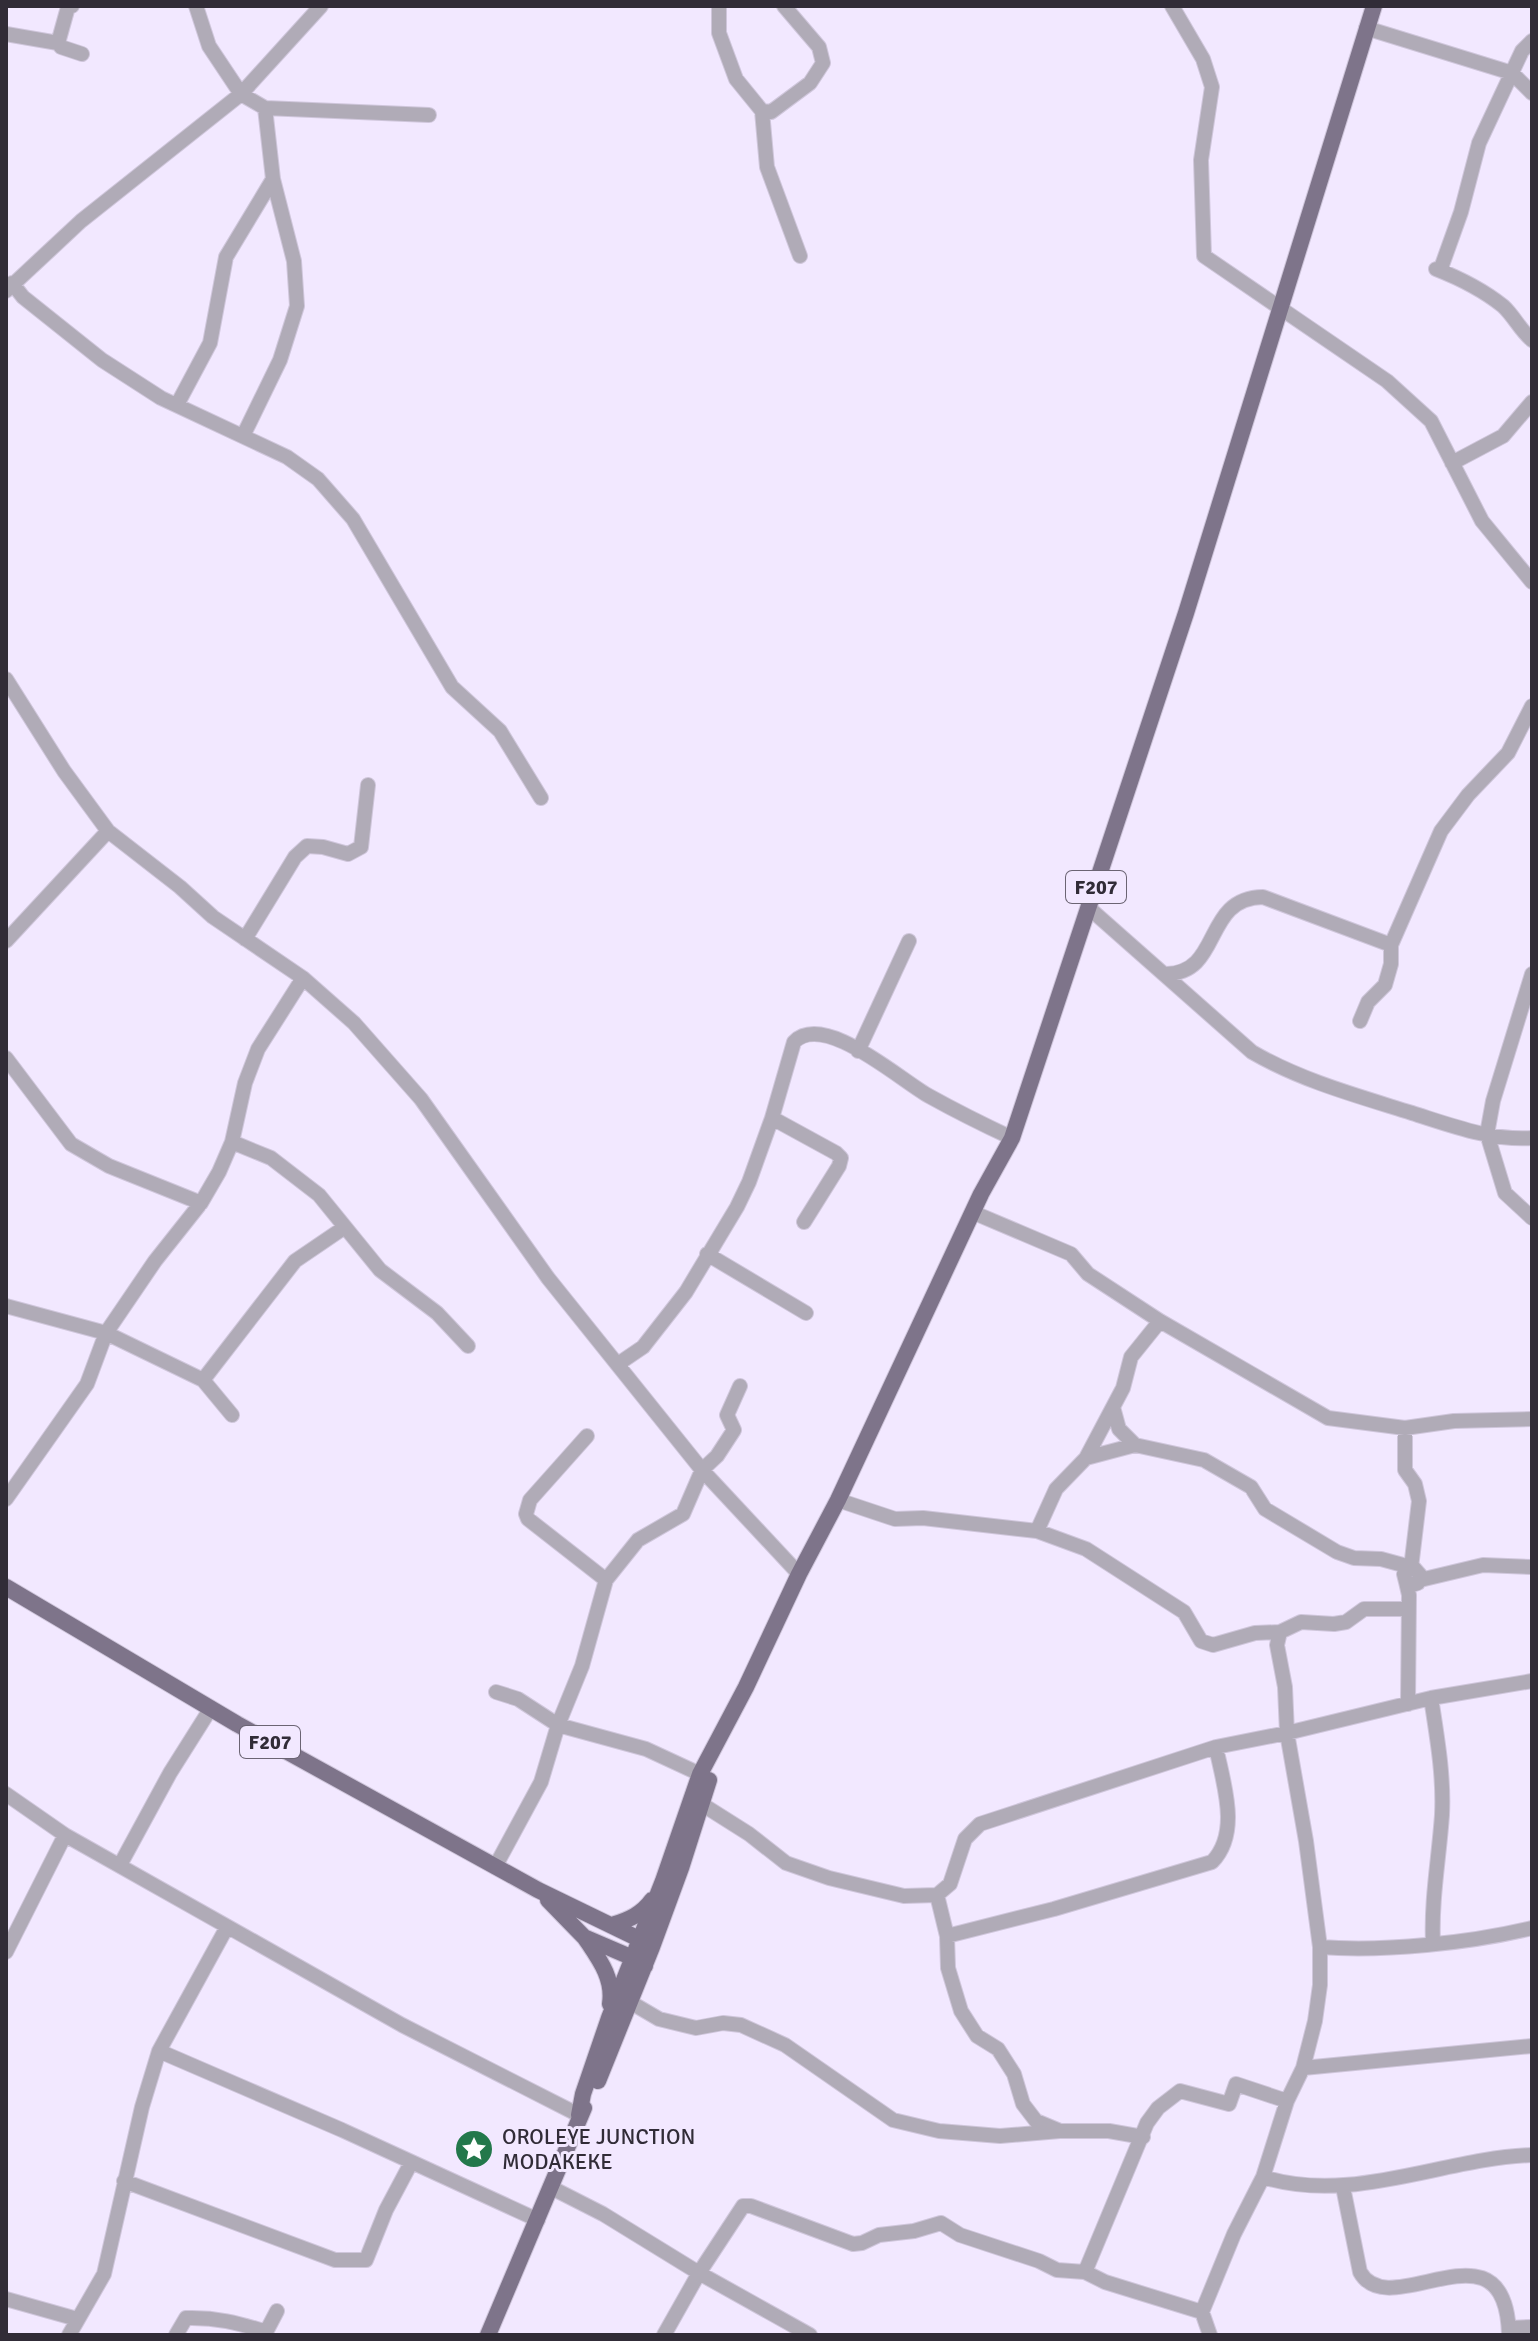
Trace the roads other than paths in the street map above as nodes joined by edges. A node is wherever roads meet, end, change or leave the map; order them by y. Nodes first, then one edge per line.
1 (72, 6) edge
2 (196, 6) edge
3 (321, 6) edge
4 (719, 6) edge
5 (1172, 6) edge
6 (1374, 6) edge
7 (787, 7) edge
8 (1366, 28) junction
9 (6, 34) edge
10 (1532, 41) edge
11 (58, 43) junction
12 (82, 54) dead end
13 (1512, 73) junction
14 (1532, 93) edge
15 (241, 94) junction
16 (265, 108) junction
17 (762, 111) junction
18 (429, 115) dead end
19 (273, 179) junction
20 (800, 256) dead end
21 (9, 287) edge
22 (1283, 307) junction
23 (1532, 340) edge
24 (1532, 402) edge
25 (178, 403) junction
26 (243, 436) junction
27 (1452, 463) junction
28 (1532, 582) edge
29 (6, 679) edge
30 (1532, 706) edge
31 (368, 785) dead end
32 (541, 798) dead end
33 (108, 831) junction
34 (1089, 908) junction
35 (245, 939) junction
36 (6, 941) edge
37 (909, 941) dead end
38 (1391, 945) junction
39 (1166, 974) junction
40 (1532, 974) edge
41 (303, 978) junction
42 (1360, 1021) dead end
43 (858, 1051) junction
44 (6, 1058) edge
45 (772, 1118) junction
46 (1487, 1134) junction
47 (1012, 1138) junction
48 (1532, 1138) edge
49 (232, 1142) junction
50 (201, 1203) junction
51 (972, 1212) junction
52 (1532, 1218) edge
53 (804, 1222) dead end
54 (345, 1227) junction
55 (707, 1254) junction
56 (6, 1306) edge
57 (806, 1313) dead end
58 (1160, 1321) junction
59 (106, 1333) junction
60 (468, 1346) dead end
61 (618, 1364) junction
62 (203, 1380) junction
63 (740, 1386) dead end
64 (1113, 1407) junction
65 (232, 1415) dead end
66 (1532, 1419) edge
67 (1405, 1428) junction
68 (587, 1436) dead end
69 (1135, 1445) junction
70 (1086, 1458) junction
71 (702, 1470) junction
72 (6, 1499) edge
73 (838, 1500) junction
74 (1037, 1531) junction
75 (1532, 1567) edge
76 (799, 1574) junction
77 (1411, 1576) junction
78 (606, 1580) junction
79 (6, 1587) edge
80 (1280, 1632) junction
81 (1532, 1681) edge
82 (496, 1692) dead end
83 (1431, 1698) junction
84 (1408, 1704) junction
85 (211, 1708) junction
86 (558, 1725) junction
87 (724, 1730) junction
88 (1287, 1733) junction
89 (1216, 1747) junction
90 (700, 1774) junction
91 (6, 1794) edge
92 (700, 1803) junction
93 (65, 1835) junction
94 (120, 1865) junction
95 (495, 1867) junction
96 (663, 1881) junction
97 (538, 1890) junction
98 (937, 1895) junction
99 (612, 1925) junction
100 (227, 1927) junction
101 (1532, 1928) edge
102 (947, 1936) junction
103 (584, 1937) junction
104 (1433, 1943) junction
105 (1320, 1947) junction
106 (6, 1952) edge
107 (643, 1953) junction
108 (630, 2002) junction
109 (609, 2018) junction
110 (1532, 2046) edge
111 (159, 2051) junction
112 (1303, 2068) junction
113 (1287, 2101) junction
114 (579, 2115) junction
115 (1060, 2131) junction
116 (1143, 2137) junction
117 (1532, 2155) edge
118 (411, 2163) junction
119 (1263, 2177) junction
120 (124, 2181) junction
121 (550, 2187) junction
122 (1343, 2187) junction
123 (538, 2220) junction
124 (1085, 2272) junction
125 (699, 2273) junction
126 (6, 2299) edge
127 (277, 2311) dead end
128 (1202, 2312) junction
129 (77, 2319) junction
130 (1532, 2327) edge
131 (1509, 2332) edge
132 (265, 2334) edge
133 (69, 2335) edge
134 (176, 2335) edge
135 (488, 2335) edge
136 (664, 2335) edge
137 (810, 2335) edge
138 (1210, 2335) edge

1 - 11 street
2 - 15 street
3 - 15 street
4 - 17 street
5 - 22 street
6 - 8 main road, F207
7 - 17 street
8 - 13 street
8 - 22 main road, F207
9 - 11 street
10 - 13 street
11 - 12 street
13 - 14 street
13 - 23 street
15 - 16 street
15 - 21 street
16 - 18 street
16 - 19 street
17 - 20 street
19 - 25 street
19 - 26 street
21 - 25 street
22 - 27 street
22 - 34 main road, F207
24 - 27 street
25 - 26 street
26 - 32 street
27 - 28 street
29 - 33 street
30 - 38 street
31 - 35 street
33 - 35 street
33 - 36 street
34 - 39 street
34 - 47 main road, F207
35 - 41 street
37 - 43 street
38 - 39 street
38 - 42 street
39 - 46 street
40 - 46 street
41 - 49 street
41 - 61 street
43 - 45 street
43 - 47 street
44 - 50 street
45 - 53 street
45 - 55 street
46 - 48 street
46 - 52 street
47 - 51 main road, F207
49 - 50 street
49 - 54 street
50 - 59 street
51 - 58 street
51 - 73 main road, F207
54 - 60 street
54 - 62 street
55 - 57 street
55 - 61 street
56 - 59 street
58 - 64 street
58 - 67 street
59 - 62 street
59 - 72 street
61 - 71 street
62 - 65 street
63 - 71 street
64 - 69 street
64 - 70 street
66 - 67 street
67 - 77 street
68 - 78 street
69 - 70 street
69 - 77 street
70 - 74 street
71 - 76 street
71 - 78 street
73 - 74 street
73 - 76 main road, F207
74 - 80 street
75 - 77 street
76 - 87 main road, F207
77 - 80 street
77 - 84 street
78 - 86 street
79 - 85 main road, F207
80 - 88 street
81 - 83 street
82 - 86 street
83 - 84 street
83 - 104 street
84 - 88 street
85 - 94 street
85 - 95 main road, F207
86 - 90 street
86 - 95 street
87 - 90 main road, F207
87 - 92 main road, F207
88 - 89 street
88 - 105 street
89 - 98 street
89 - 102 street
90 - 96 main road, F207
91 - 93 street
92 - 98 street
92 - 107 main road, F207
93 - 94 street
93 - 106 street
94 - 100 street
95 - 97 main road, F207
96 - 99 main road
96 - 107 main road, F207
97 - 99 main road, F207
97 - 103 main road, F207
98 - 102 street
99 - 107 main road, F207
100 - 111 street
100 - 114 street
101 - 104 street
102 - 115 street
103 - 107 main road, F207
103 - 109 main road
104 - 105 street
105 - 112 street
107 - 108 main road, F207
107 - 109 main road, F207
108 - 114 main road, F207
108 - 115 street
109 - 114 main road, F207
110 - 112 street
111 - 118 street
111 - 120 street
112 - 113 street
113 - 116 street
113 - 119 street
114 - 121 main road, F207
115 - 116 street
116 - 124 street
117 - 122 street
118 - 120 street
118 - 123 street
119 - 122 street
119 - 128 street
120 - 129 street
121 - 123 main road, F207
121 - 125 street
122 - 131 street
123 - 135 main road, F207
124 - 125 street
124 - 128 street
125 - 136 street
125 - 137 street
126 - 129 street
127 - 132 street
128 - 138 street
129 - 133 street
130 - 131 street
132 - 134 street

